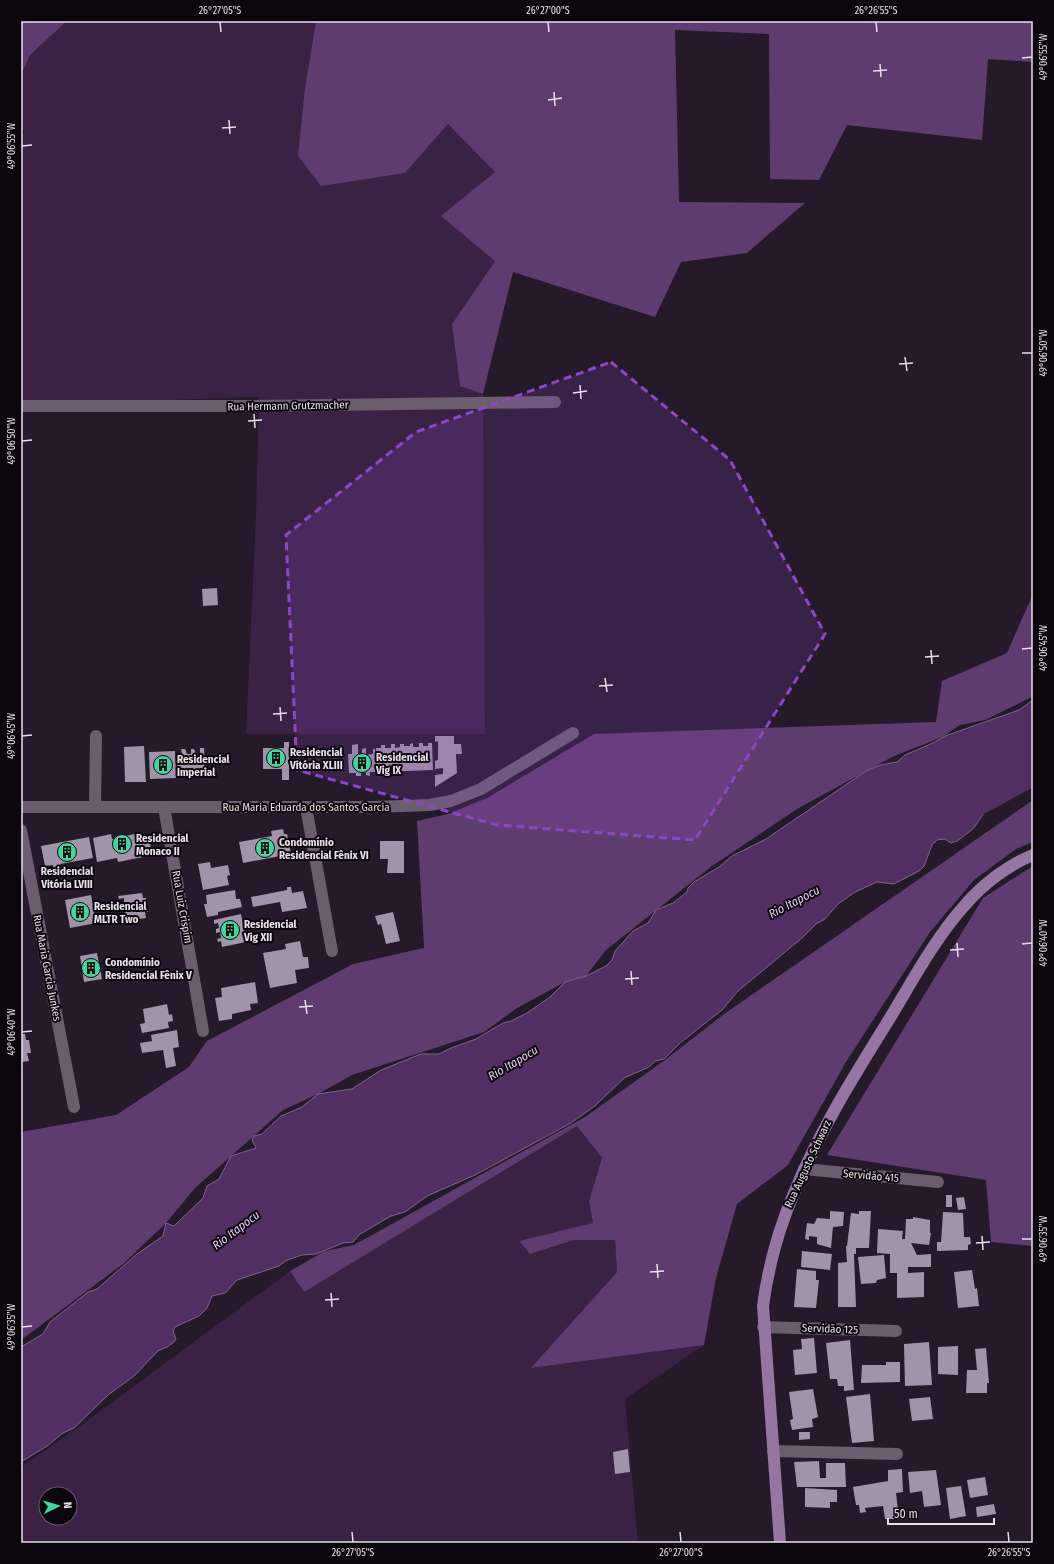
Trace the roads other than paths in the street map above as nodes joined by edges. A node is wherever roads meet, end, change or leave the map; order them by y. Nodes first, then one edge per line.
1 (555, 402) dead end
2 (21, 406) edge
3 (573, 733) dead end
4 (96, 736) dead end
5 (21, 807) edge
6 (95, 807) junction
7 (164, 807) junction
8 (306, 807) junction
9 (21, 830) edge
10 (1033, 855) edge
11 (332, 951) dead end
12 (203, 1031) dead end
13 (74, 1107) dead end
14 (804, 1169) junction
15 (938, 1182) dead end
16 (763, 1323) junction
17 (886, 1324) dead end
18 (896, 1331) dead end
19 (773, 1451) junction
20 (897, 1454) dead end
21 (780, 1543) edge

1 - 2 street, Rua Hermann Grutzmacher
3 - 8 street, Rua Maria Eduarda dos Santos Garcia
4 - 6 street
5 - 6 street, Rua Maria Eduarda dos Santos Garcia
6 - 7 street, Rua Maria Eduarda dos Santos Garcia
7 - 8 street, Rua Maria Eduarda dos Santos Garcia
7 - 12 street, Rua Luiz Crispim
8 - 11 street
9 - 13 street, Rua Maria Garcia Junkes
10 - 14 main road, Rua Augusto Schwarz
14 - 15 street, Servidão 415
14 - 16 main road, Rua Augusto Schwarz
16 - 17 street
16 - 18 street, Servidão 125
16 - 19 main road, Rua Augusto Schwarz
19 - 20 street
19 - 21 main road, Rua Augusto Schwarz

